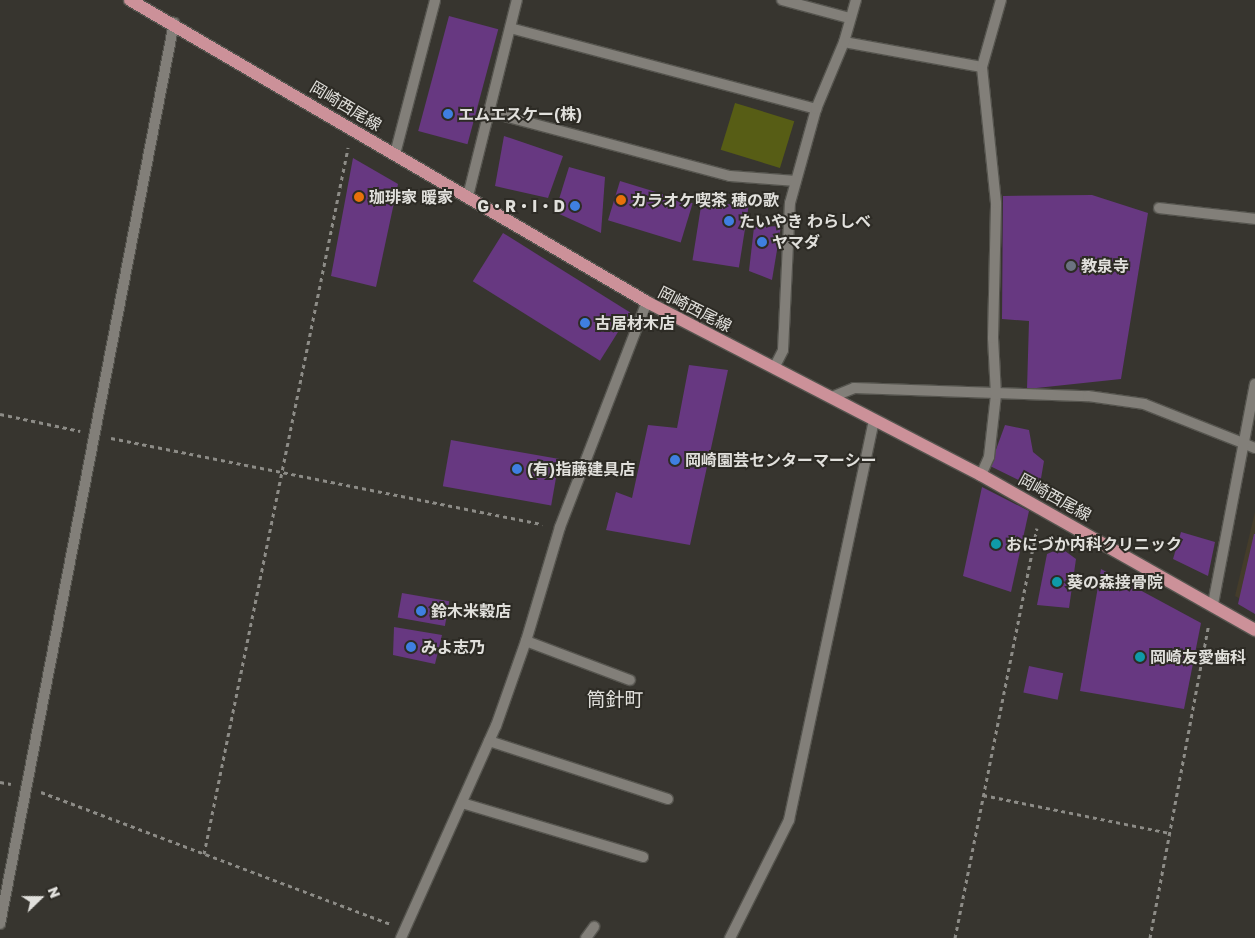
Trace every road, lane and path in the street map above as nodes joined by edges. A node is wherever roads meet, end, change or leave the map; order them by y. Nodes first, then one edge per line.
1 (130, 0) edge
2 (435, 0) edge
3 (517, 0) edge
4 (782, 0) edge
5 (856, 0) edge
6 (1001, 0) edge
7 (849, 18) junction
8 (174, 23) junction
9 (510, 28) junction
10 (844, 42) junction
11 (982, 67) junction
12 (816, 109) junction
13 (488, 112) junction
14 (352, 128) junction
15 (395, 154) junction
16 (796, 181) junction
17 (468, 196) junction
18 (1159, 208) dead end
19 (1255, 219) edge
20 (647, 302) junction
21 (774, 368) junction
22 (1255, 384) edge
23 (996, 395) junction
24 (832, 397) junction
25 (0, 414) edge
26 (874, 421) junction
27 (94, 434) junction
28 (1242, 443) junction
29 (1255, 448) edge
30 (281, 472) junction
31 (981, 475) junction
32 (1041, 507) junction
33 (560, 527) junction
34 (1213, 604) junction
35 (1255, 630) edge
36 (526, 641) junction
37 (630, 680) dead end
38 (489, 741) junction
39 (27, 787) junction
40 (983, 795) junction
41 (668, 799) dead end
42 (462, 803) junction
43 (1169, 833) junction
44 (204, 854) junction
45 (644, 857) dead end
46 (0, 924) edge
47 (594, 927) dead end
48 (404, 934) edge
49 (586, 938) edge
50 (730, 938) edge
51 (955, 938) edge
52 (1150, 938) edge

1 - 8 main road, 岡崎西尾線
2 - 15 street
3 - 9 street
4 - 7 street
5 - 7 street
6 - 11 street
7 - 10 street
8 - 14 main road, 岡崎西尾線
8 - 27 street
9 - 12 street
9 - 13 street
10 - 11 street
10 - 12 street
11 - 23 street
12 - 16 street
13 - 16 street
13 - 17 street
14 - 15 main road, 岡崎西尾線
14 - 30 path
15 - 17 main road, 岡崎西尾線
16 - 21 street
17 - 20 main road, 岡崎西尾線
18 - 19 street
20 - 21 main road, 岡崎西尾線
20 - 33 street
21 - 24 main road, 岡崎西尾線
22 - 28 street
23 - 24 street
23 - 28 street
23 - 31 street
24 - 26 main road, 岡崎西尾線
25 - 27 path
26 - 31 main road, 岡崎西尾線
26 - 50 street
27 - 30 path
27 - 39 street
28 - 29 street
28 - 34 street
30 - 33 path
30 - 44 path
31 - 32 main road, 岡崎西尾線
32 - 34 main road, 岡崎西尾線
32 - 40 path
33 - 36 street
34 - 35 main road, 岡崎西尾線
34 - 43 path
36 - 37 street
36 - 38 street
38 - 41 street
38 - 42 street
39 - 44 path
39 - 46 street
40 - 43 path
40 - 51 path
42 - 45 street
42 - 48 street
43 - 52 path
44 - 48 path
47 - 49 street

